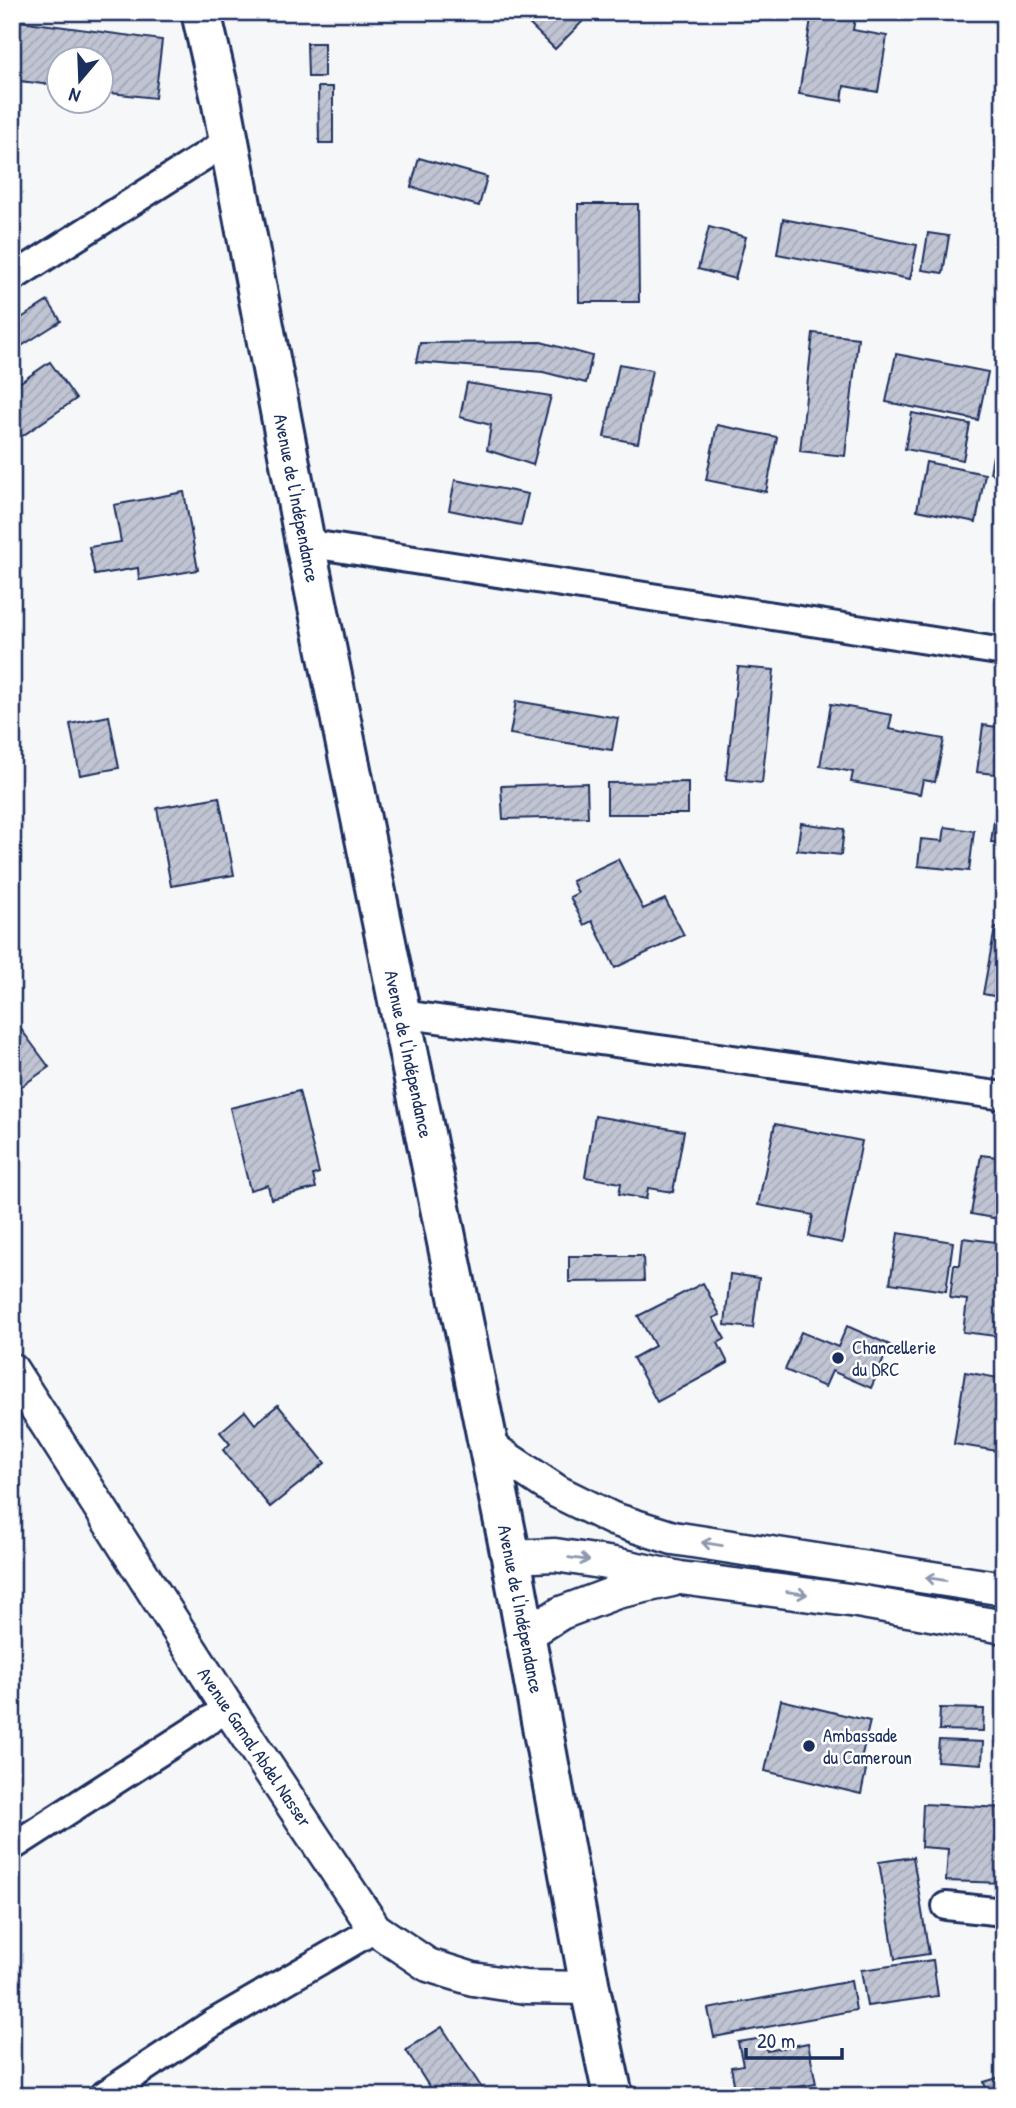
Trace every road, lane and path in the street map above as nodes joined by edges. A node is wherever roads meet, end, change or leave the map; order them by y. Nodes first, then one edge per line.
1 (201, 12) edge
2 (228, 141) junction
3 (12, 278) edge
4 (305, 543) junction
5 (1004, 652) edge
6 (401, 1014) junction
7 (1004, 1096) edge
8 (12, 1370) edge
9 (490, 1447) junction
10 (511, 1557) junction
11 (681, 1578) junction
12 (1004, 1589) edge
13 (1004, 1627) edge
14 (526, 1635) junction
15 (228, 1708) junction
16 (12, 1847) edge
17 (946, 1906) dead end
18 (1004, 1912) edge
19 (375, 1929) junction
20 (590, 1988) junction
21 (102, 2096) edge
22 (613, 2096) edge

1 - 2 main road, Avenue de l'Indépendance
2 - 3 street
2 - 4 main road, Avenue de l'Indépendance
4 - 5 street
4 - 6 main road, Avenue de l'Indépendance
6 - 7 street
6 - 9 main road, Avenue de l'Indépendance
8 - 15 street, Avenue Gamal Abdel Nasser
9 - 10 main road, Avenue de l'Indépendance
12 -> 9 street
10 -> 11 street
10 - 14 main road, Avenue de l'Indépendance
11 -> 13 street
11 - 14 street
14 - 20 main road, Avenue de l'Indépendance
15 - 16 street
15 - 19 street, Avenue Gamal Abdel Nasser
17 - 18 street
19 - 20 street, Avenue Gamal Abdel Nasser
19 - 21 street
20 - 22 main road, Avenue de l'Indépendance

